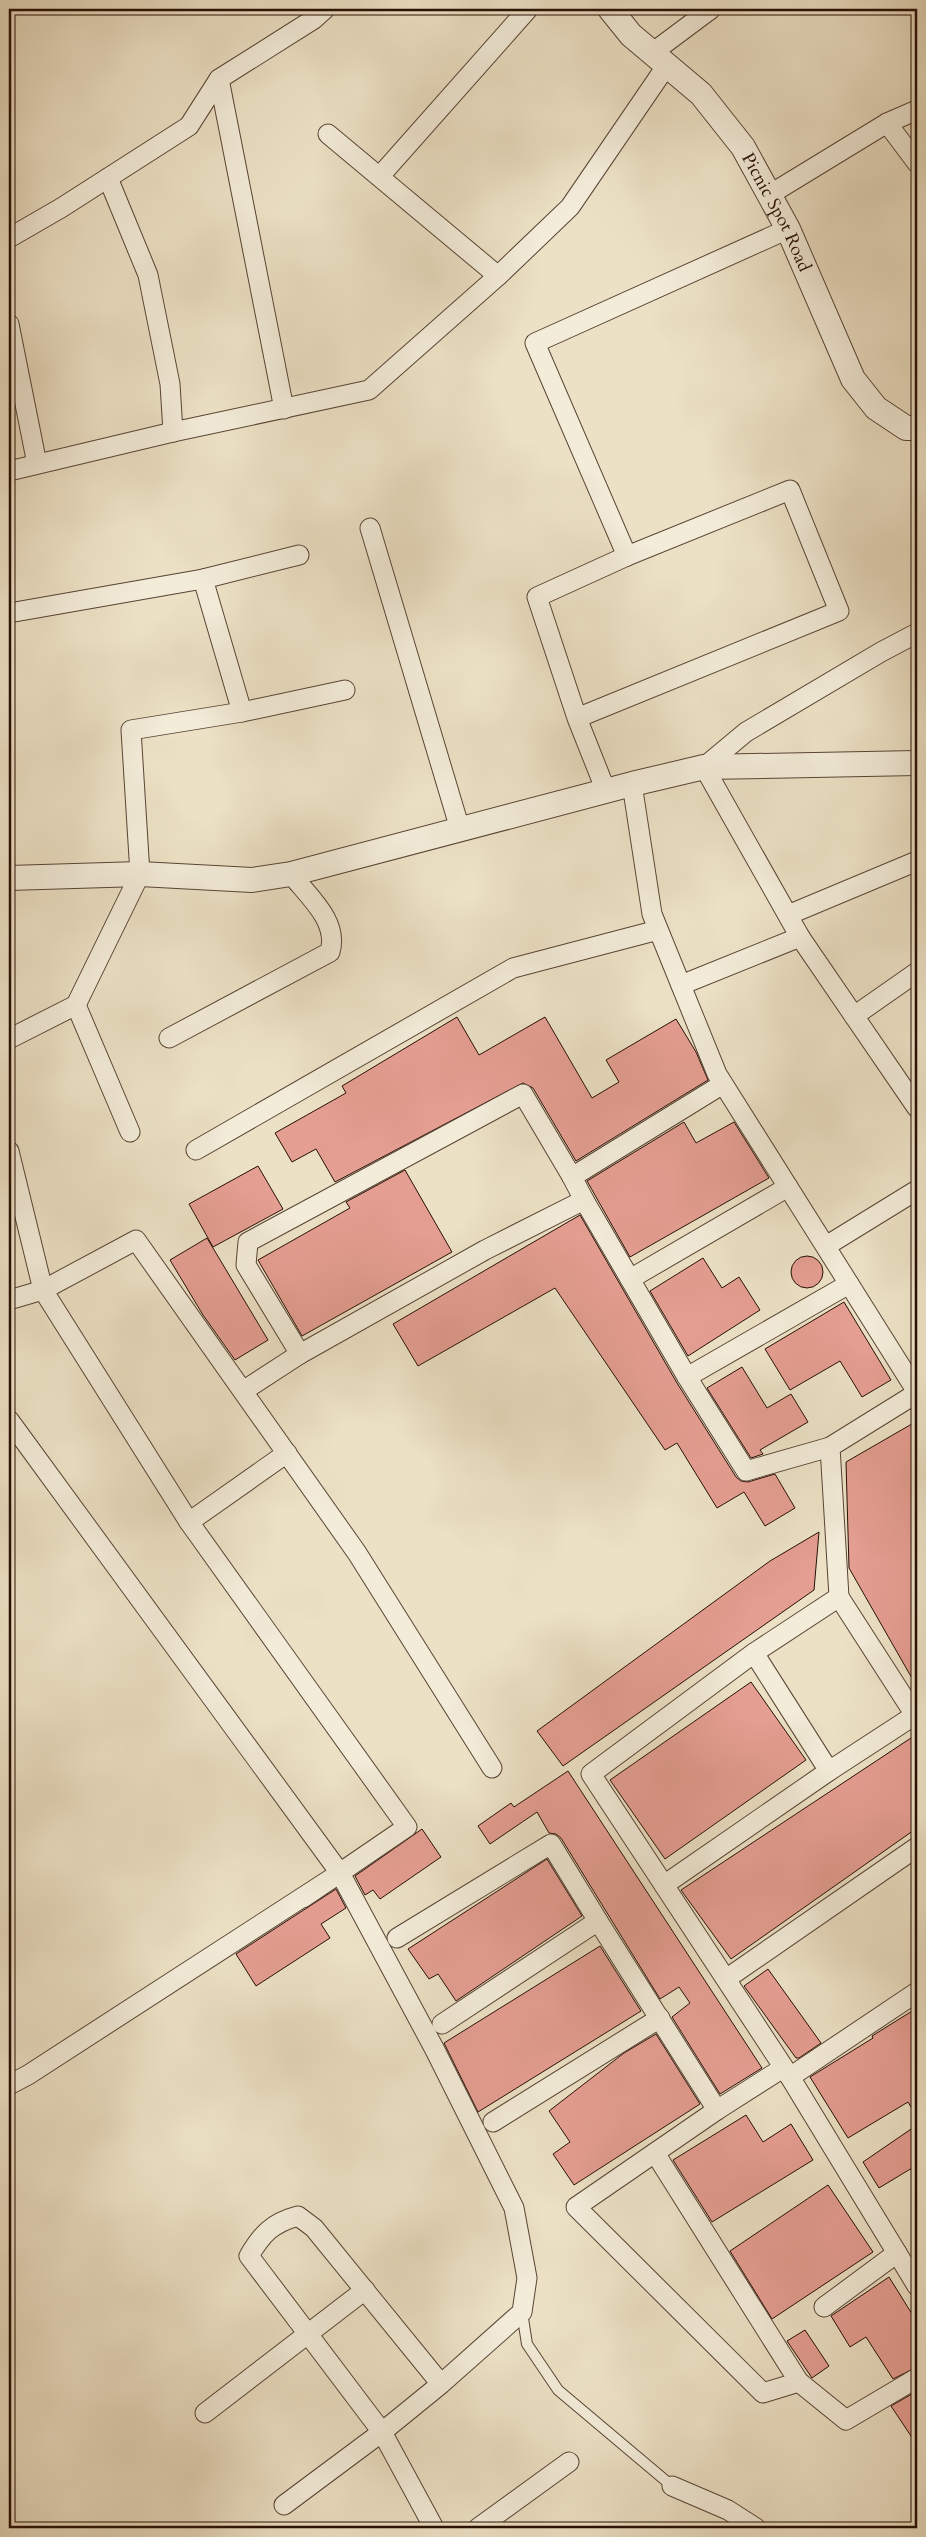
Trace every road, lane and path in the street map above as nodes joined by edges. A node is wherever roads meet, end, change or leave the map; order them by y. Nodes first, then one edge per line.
1 (528, 9) edge
2 (610, 9) edge
3 (711, 9) edge
4 (314, 12) edge
5 (660, 59) junction
6 (219, 79) junction
7 (917, 110) edge
8 (887, 123) junction
9 (328, 134) dead end
10 (917, 163) edge
11 (380, 176) junction
12 (108, 178) junction
13 (770, 195) junction
14 (788, 229) junction
15 (9, 238) edge
16 (498, 276) junction
17 (9, 324) edge
18 (284, 409) junction
19 (917, 428) edge
20 (173, 432) junction
21 (37, 464) junction
22 (9, 472) edge
23 (370, 528) dead end
24 (299, 555) dead end
25 (627, 556) junction
26 (203, 578) junction
27 (9, 613) edge
28 (917, 633) edge
29 (345, 690) dead end
30 (242, 712) junction
31 (577, 718) junction
32 (917, 763) edge
33 (704, 767) junction
34 (632, 784) junction
35 (606, 791) junction
36 (460, 829) junction
37 (917, 861) edge
38 (140, 874) junction
39 (291, 874) junction
40 (9, 878) edge
41 (788, 915) junction
42 (658, 930) junction
43 (800, 937) junction
44 (917, 972) edge
45 (681, 985) junction
46 (76, 1005) junction
47 (854, 1016) junction
48 (169, 1038) dead end
49 (9, 1039) edge
50 (723, 1084) junction
51 (917, 1108) edge
52 (130, 1132) dead end
53 (196, 1150) dead end
54 (9, 1151) edge
55 (572, 1177) junction
56 (788, 1186) junction
57 (917, 1190) edge
58 (584, 1200) junction
59 (826, 1246) junction
60 (630, 1280) junction
61 (849, 1284) junction
62 (42, 1290) junction
63 (9, 1300) edge
64 (300, 1354) junction
65 (687, 1377) junction
66 (243, 1391) junction
67 (917, 1392) edge
68 (9, 1420) edge
69 (830, 1447) junction
70 (287, 1453) junction
71 (189, 1522) junction
72 (839, 1597) junction
73 (754, 1653) junction
74 (916, 1717) edge
75 (492, 1768) dead end
76 (829, 1771) junction
77 (917, 1848) edge
78 (340, 1873) junction
79 (664, 1886) junction
80 (598, 1921) junction
81 (397, 1938) dead end
82 (726, 1979) junction
83 (917, 1992) edge
84 (660, 2018) junction
85 (442, 2024) dead end
86 (786, 2073) junction
87 (9, 2085) edge
88 (717, 2110) junction
89 (493, 2122) dead end
90 (655, 2152) junction
91 (897, 2253) junction
92 (917, 2286) edge
93 (365, 2290) junction
94 (824, 2307) dead end
95 (522, 2312) junction
96 (308, 2332) junction
97 (917, 2378) edge
98 (799, 2382) junction
99 (441, 2384) junction
100 (205, 2413) dead end
101 (382, 2432) junction
102 (569, 2462) dead end
103 (672, 2486) joint
104 (284, 2505) dead end
105 (434, 2528) edge
106 (478, 2528) edge
107 (756, 2528) edge

1 - 11 street
2 - 5 street, Picnic Spot Road
3 - 5 street
4 - 6 street
5 - 13 street, Picnic Spot Road
5 - 16 street
6 - 12 street
6 - 18 street
7 - 8 street
8 - 10 street
8 - 13 street
9 - 11 street
11 - 16 street
12 - 15 street
12 - 20 street
13 - 14 street, Picnic Spot Road
14 - 19 street, Picnic Spot Road
14 - 25 street
16 - 18 street
17 - 21 street
18 - 20 street
20 - 21 street
21 - 22 street
23 - 36 street
24 - 26 street
25 - 31 street
25 - 31 street
26 - 27 street
26 - 30 street
28 - 33 street
29 - 30 street
30 - 38 street
31 - 35 street
32 - 33 street
33 - 34 street
33 - 41 street
34 - 35 street
34 - 42 street
35 - 36 street
36 - 39 street
37 - 41 street
38 - 39 street
38 - 40 street
38 - 46 street
39 - 48 street
41 - 43 street
42 - 45 street
42 - 53 street
43 - 45 street
43 - 47 street
44 - 47 street
45 - 50 street
46 - 49 street
46 - 52 street
47 - 51 street
50 - 55 street
50 - 56 street
54 - 62 street
55 - 58 street
55 - 64 street
56 - 59 street
56 - 60 street
57 - 59 street
58 - 60 street
58 - 64 street
59 - 61 street
60 - 65 street
61 - 65 street
61 - 67 street
62 - 63 street
62 - 66 street
62 - 71 street
64 - 66 street
65 - 69 street
66 - 70 street
67 - 69 street
68 - 78 street
69 - 72 street
70 - 71 street
70 - 75 street
71 - 78 street
72 - 73 street
72 - 74 street
73 - 76 street
73 - 79 street
74 - 76 street
76 - 79 street
77 - 82 street
78 - 87 street
78 - 95 street
79 - 82 street
80 - 81 street
80 - 84 street
80 - 85 street
82 - 86 street
83 - 86 street
84 - 88 street
84 - 89 street
86 - 88 street
86 - 91 street
88 - 90 street
90 - 98 street
90 - 98 street
91 - 92 street
91 - 94 street
93 - 96 street
93 - 96 street
93 - 99 street
95 - 99 street
95 - 103 lane
96 - 100 street
96 - 101 street
97 - 98 street
99 - 101 street
101 - 104 street
101 - 105 street
102 - 106 street
103 - 107 street

